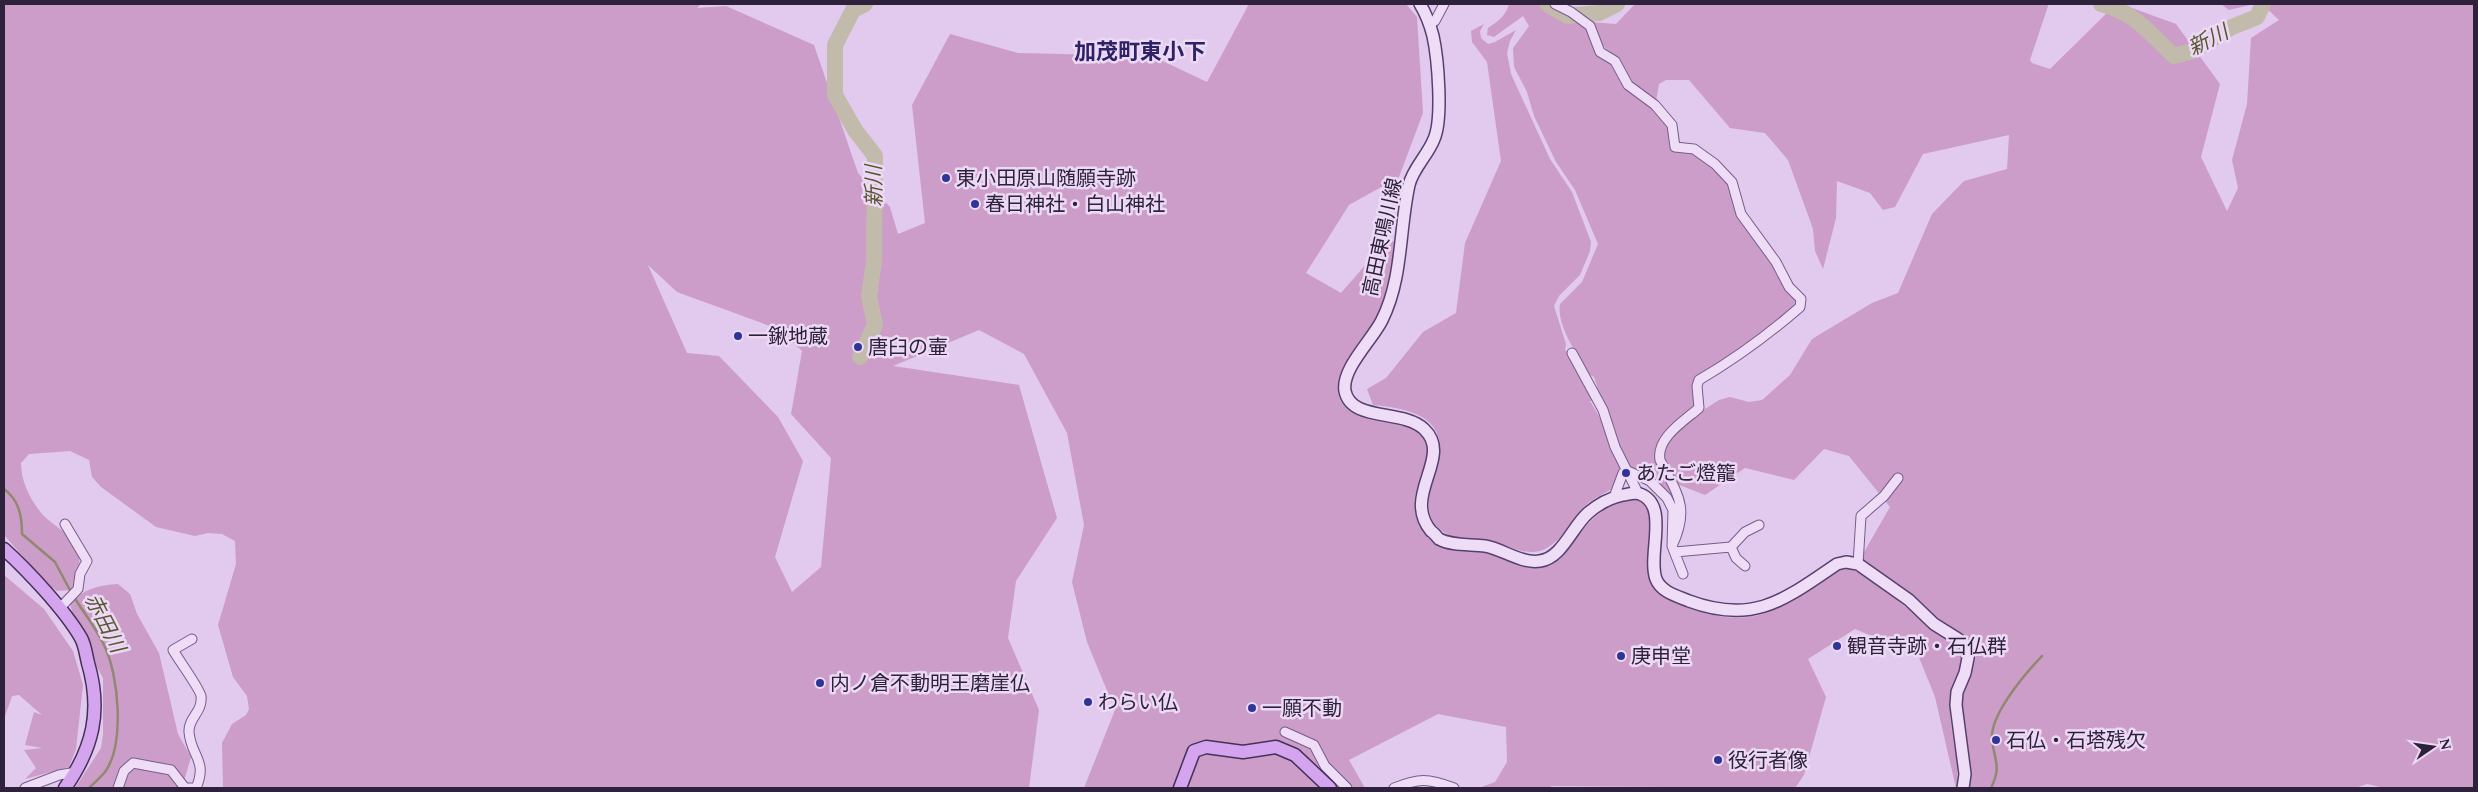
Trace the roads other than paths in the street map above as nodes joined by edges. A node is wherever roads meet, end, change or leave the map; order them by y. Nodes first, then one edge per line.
1 (1420, 4) edge
2 (1444, 4) edge
3 (1555, 4) edge
4 (1430, 24) junction
5 (1572, 353) dead end
6 (1628, 471) junction
7 (1898, 478) dead end
8 (1638, 493) junction
9 (1614, 497) junction
10 (65, 524) dead end
11 (1759, 526) dead end
12 (1731, 547) junction
13 (4, 548) edge
14 (1674, 549) junction
15 (1858, 564) junction
16 (1745, 566) dead end
17 (1683, 574) dead end
18 (59, 609) junction
19 (192, 639) dead end
20 (1284, 732) dead end
21 (76, 772) junction
22 (24, 788) edge
23 (64, 788) edge
24 (118, 788) edge
25 (186, 788) edge
26 (1180, 788) edge
27 (1330, 788) edge
28 (1348, 788) edge
29 (1394, 788) edge
30 (1454, 788) edge
31 (1962, 788) edge

1 - 4 main road, 高田東鳴川線
2 - 4 street
3 - 14 street
4 - 9 main road, 高田東鳴川線
5 - 6 street
6 - 8 street
6 - 9 street
6 - 14 street
7 - 15 street
8 - 9 main road, 高田東鳴川線
8 - 15 main road
10 - 18 street
11 - 12 street
12 - 14 street
12 - 16 street
13 - 18 main road
14 - 17 street
15 - 31 main road
18 - 21 main road
19 - 25 street
20 - 28 street
21 - 22 street
21 - 23 main road
24 - 25 street
26 - 27 main road
29 - 30 street

